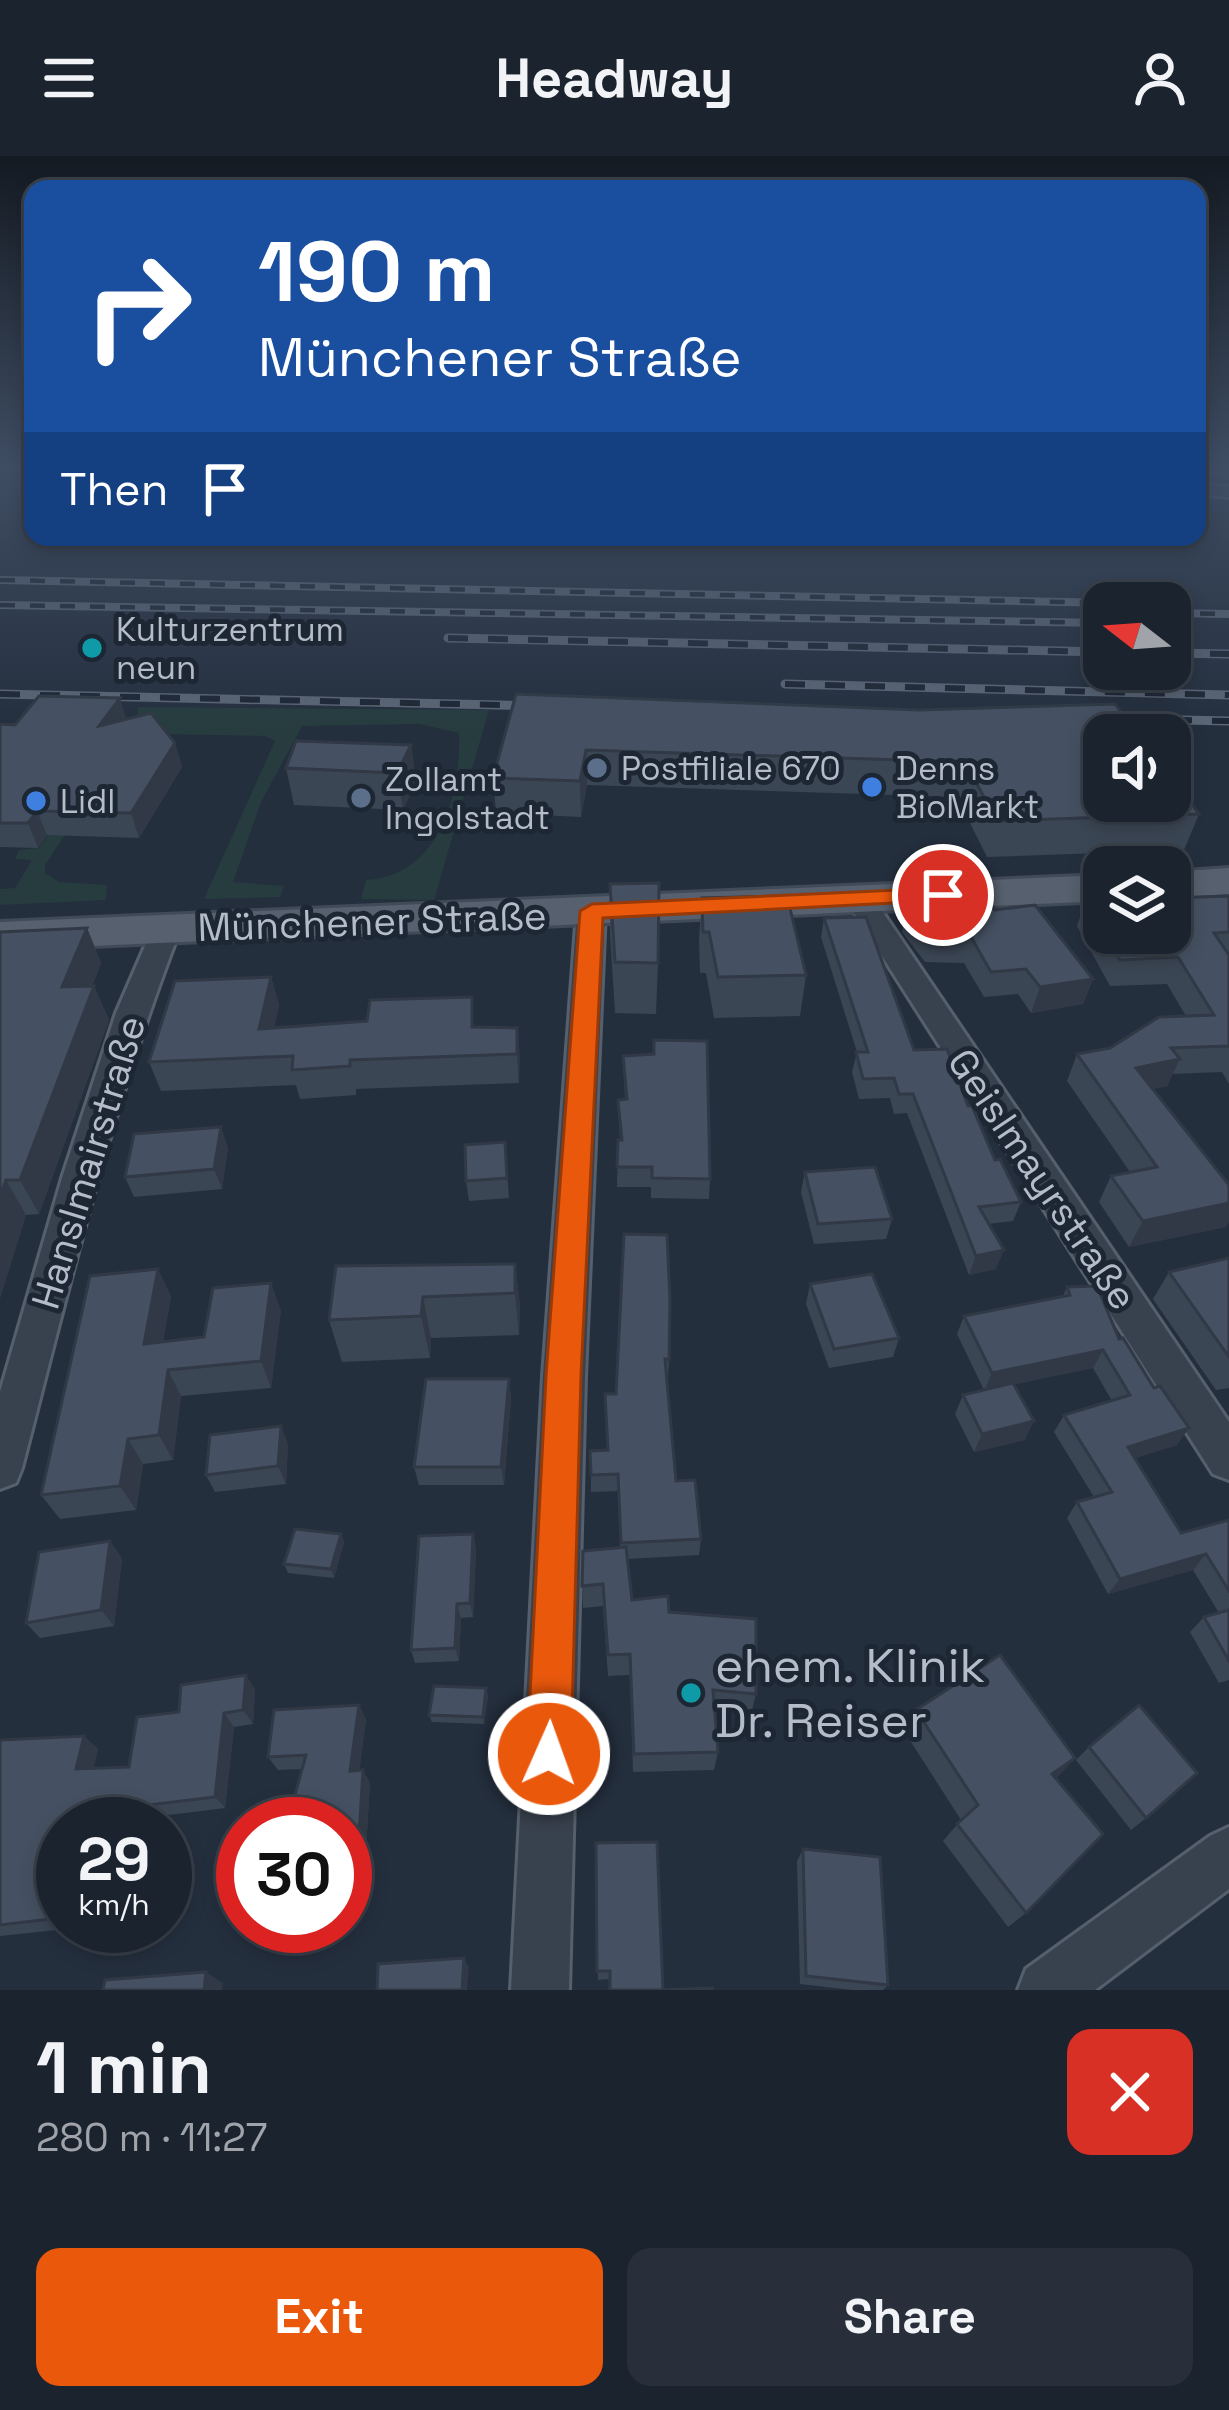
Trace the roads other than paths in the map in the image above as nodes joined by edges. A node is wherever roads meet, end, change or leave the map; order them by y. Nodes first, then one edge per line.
1 (1229, 881) edge
2 (1191, 884) edge
3 (1083, 889) edge
4 (859, 898) junction
5 (592, 911) junction
6 (166, 930) junction
7 (0, 935) edge
8 (1229, 1459) edge
9 (0, 1468) edge
10 (1229, 1855) edge
11 (540, 1990) edge
12 (1046, 1990) edge

1 - 2 main road
3 - 4 main road, Münchener Straße
4 - 5 main road, Münchener Straße
4 - 8 street, Geislmayrstraße
5 - 6 main road, Münchener Straße
5 - 11 street
6 - 7 main road, Münchener Straße
6 - 9 street, Hanslmairstraße
10 - 12 street

